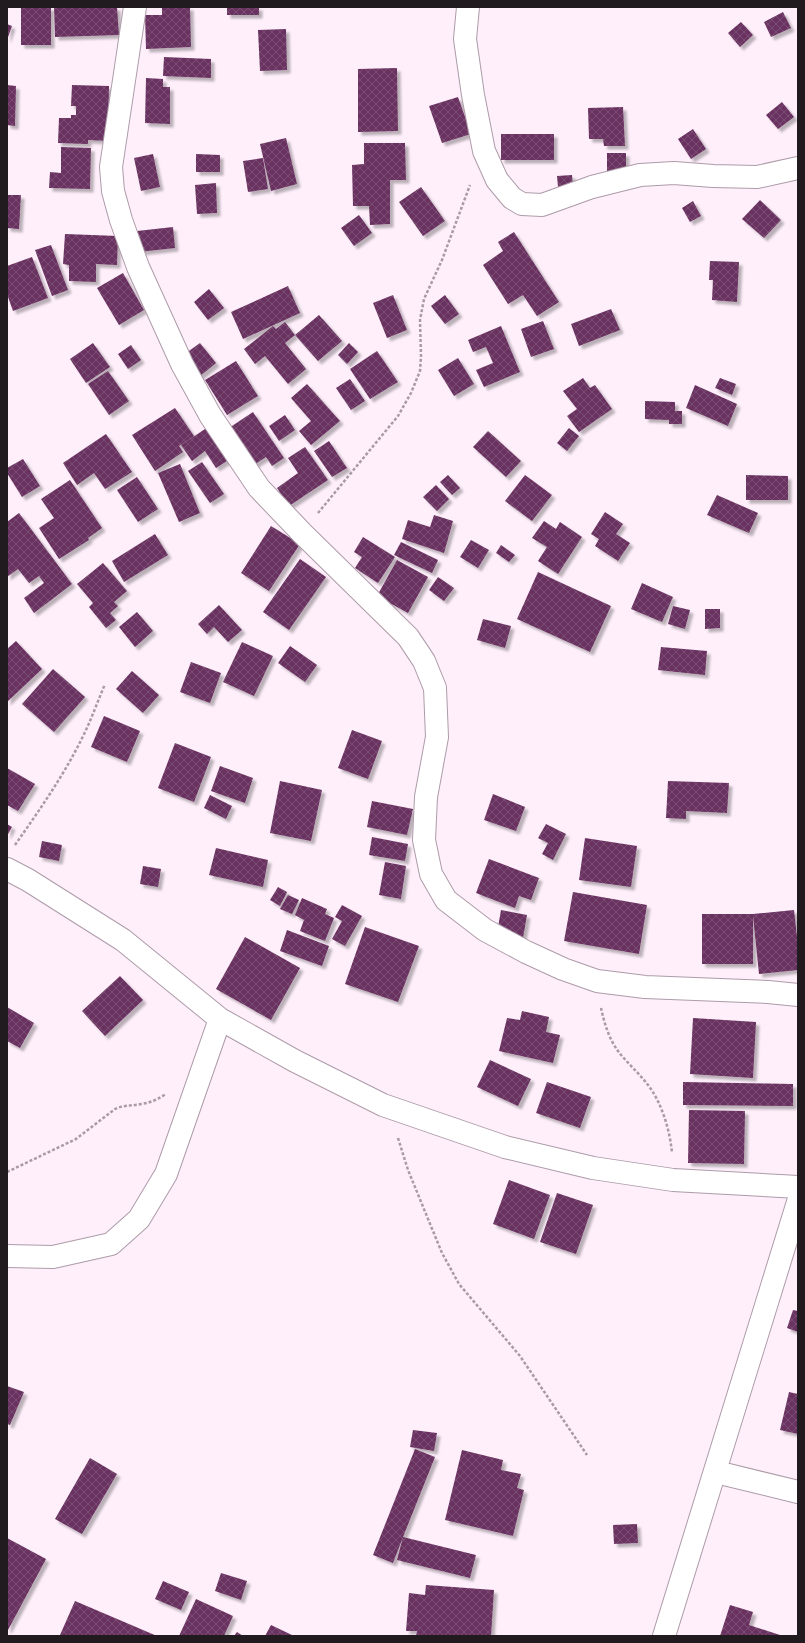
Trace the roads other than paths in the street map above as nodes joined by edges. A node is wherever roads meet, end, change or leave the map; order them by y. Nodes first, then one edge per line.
1 (135, 7) edge
2 (468, 7) edge
3 (798, 168) edge
4 (9, 860) edge
5 (798, 995) edge
6 (220, 1019) junction
7 (798, 1187) edge
8 (798, 1202) edge
9 (7, 1256) edge
10 (716, 1472) junction
11 (798, 1492) edge
12 (664, 1636) edge

1 - 5 street
2 - 3 street
4 - 6 street
6 - 7 street
6 - 9 street
8 - 10 street
10 - 11 street
10 - 12 street

